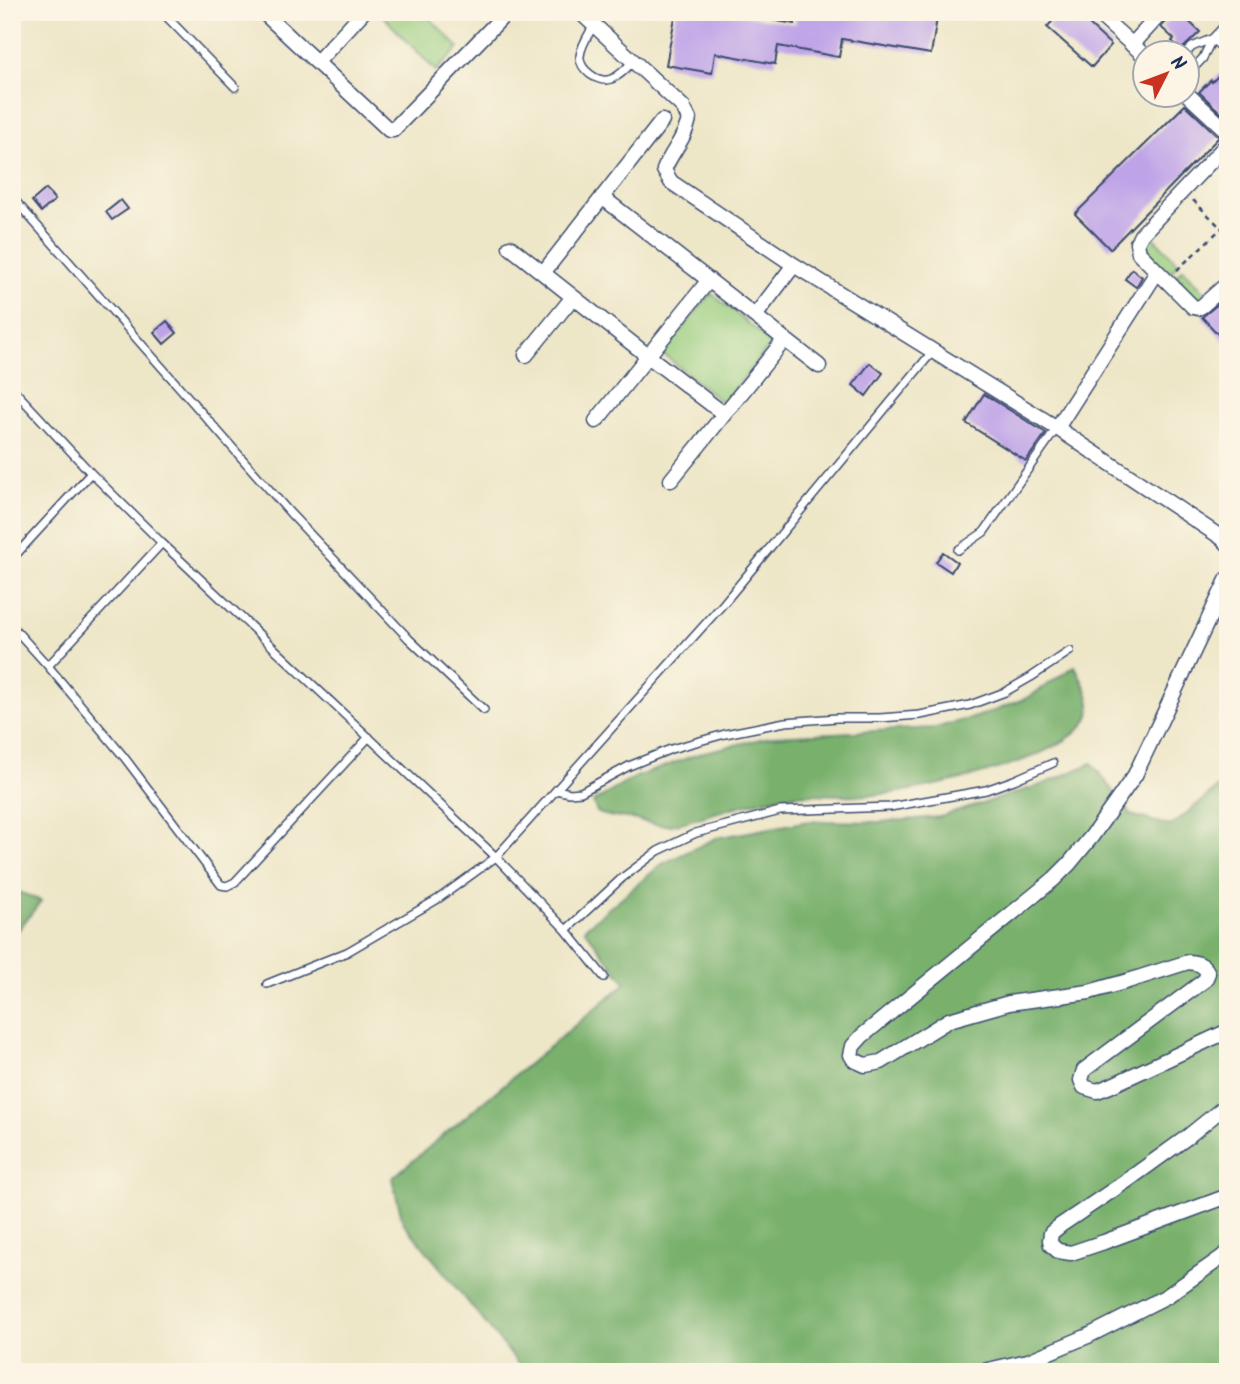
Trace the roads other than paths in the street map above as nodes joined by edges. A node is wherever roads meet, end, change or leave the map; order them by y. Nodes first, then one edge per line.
1 (162, 12) edge
2 (263, 12) edge
3 (363, 12) edge
4 (507, 12) edge
5 (580, 12) edge
6 (1096, 12) edge
7 (1162, 12) edge
8 (1228, 22) edge
9 (594, 25) junction
10 (1138, 38) edge
11 (1212, 39) junction
12 (1202, 43) edge
13 (1132, 45) edge
14 (1228, 53) edge
15 (1202, 59) edge
16 (633, 61) junction
17 (317, 62) junction
18 (235, 87) dead end
19 (1202, 108) edge
20 (662, 121) dead end
21 (1228, 132) edge
22 (1228, 143) edge
23 (12, 197) edge
24 (602, 197) junction
25 (510, 247) dead end
26 (794, 265) junction
27 (543, 273) junction
28 (1161, 277) junction
29 (709, 280) junction
30 (1228, 284) edge
31 (573, 297) junction
32 (755, 316) junction
33 (785, 339) junction
34 (933, 351) junction
35 (526, 355) dead end
36 (648, 356) junction
37 (819, 366) dead end
38 (12, 388) edge
39 (724, 414) junction
40 (596, 421) dead end
41 (1057, 428) junction
42 (91, 473) junction
43 (671, 480) dead end
44 (162, 544) junction
45 (1228, 544) edge
46 (958, 550) dead end
47 (12, 559) edge
48 (1228, 578) edge
49 (12, 626) edge
50 (1070, 651) dead end
51 (48, 666) junction
52 (484, 710) dead end
53 (369, 737) junction
54 (1053, 763) dead end
55 (556, 790) junction
56 (496, 857) junction
57 (566, 930) junction
58 (604, 977) dead end
59 (267, 984) dead end
60 (1228, 1031) edge
61 (1228, 1104) edge
62 (1228, 1196) edge
63 (1228, 1253) edge
64 (979, 1372) edge

1 - 18 lane
2 - 17 street
3 - 17 street
4 - 17 street
5 - 9 street
6 - 13 street
7 - 10 street
8 - 11 lane
9 - 16 street
9 - 16 lane
11 - 12 lane
11 - 14 lane
11 - 15 lane
16 - 26 street
19 - 21 street
20 - 24 street
22 - 28 street
23 - 52 lane
24 - 27 street
24 - 29 street
25 - 27 street
26 - 32 street
26 - 34 street
27 - 31 street
28 - 30 street
28 - 41 street
29 - 32 street
29 - 36 street
31 - 35 street
31 - 36 street
32 - 33 street
33 - 37 street
33 - 39 street
34 - 41 street
34 - 55 lane
36 - 39 street
36 - 40 street
38 - 42 lane
39 - 43 street
41 - 45 street
41 - 46 lane
42 - 44 lane
42 - 47 lane
44 - 51 lane
44 - 53 lane
48 - 60 street
49 - 51 lane
50 - 55 lane
51 - 53 lane
53 - 56 lane
54 - 57 lane
55 - 56 lane
56 - 57 lane
56 - 59 lane
57 - 58 lane
61 - 62 street
63 - 64 street

